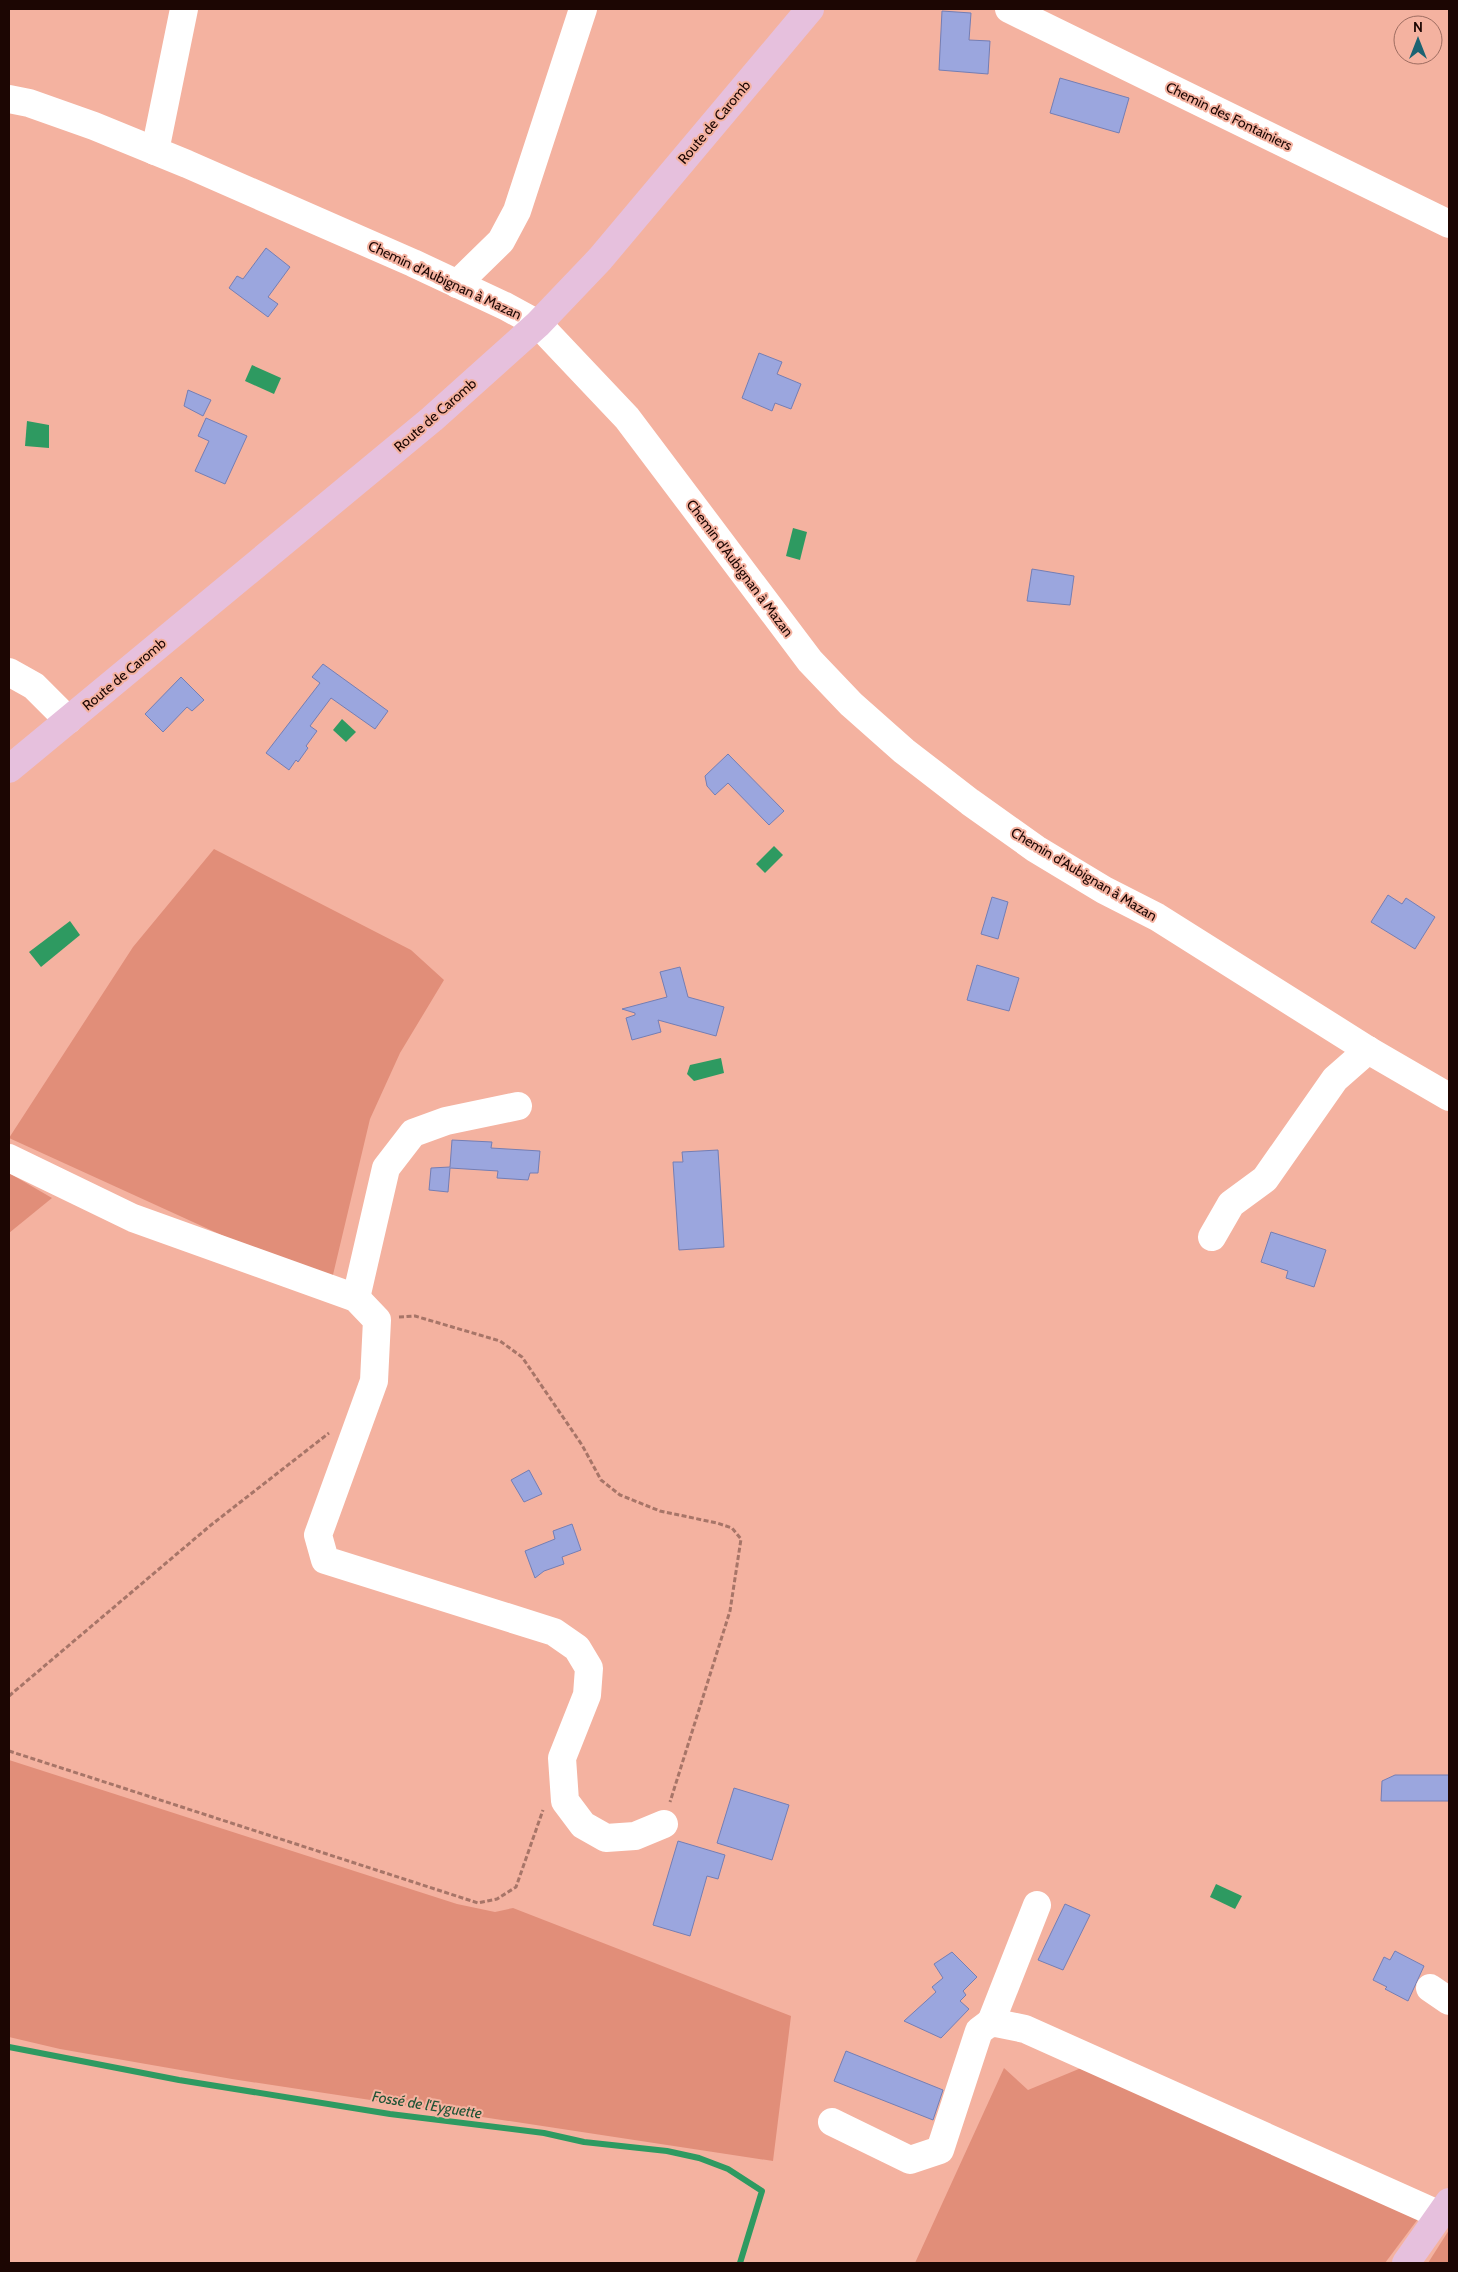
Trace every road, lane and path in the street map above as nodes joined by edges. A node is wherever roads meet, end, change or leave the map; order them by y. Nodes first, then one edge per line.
1 (184, 9) edge
2 (582, 9) edge
3 (1009, 9) edge
4 (799, 13) edge
5 (9, 99) edge
6 (155, 151) junction
7 (1449, 224) edge
8 (457, 284) junction
9 (538, 324) junction
10 (9, 672) edge
11 (68, 720) junction
12 (9, 769) edge
13 (1368, 1050) junction
14 (1449, 1097) edge
15 (518, 1106) dead end
16 (9, 1158) edge
17 (1212, 1237) dead end
18 (356, 1298) junction
19 (376, 1320) junction
20 (334, 1429) dead end
21 (9, 1696) edge
22 (9, 1751) edge
23 (545, 1804) dead end
24 (664, 1824) joint
25 (1037, 1905) dead end
26 (991, 2022) junction
27 (832, 2122) dead end
28 (1444, 2209) edge
29 (1406, 2263) edge

1 - 6 street
2 - 8 street
3 - 7 street, Chemin des Fontainiers
4 - 9 main road, Route de Caromb
5 - 6 street, Chemin d'Aubignan à Mazan
6 - 8 street, Chemin d'Aubignan à Mazan
8 - 9 street, Chemin d'Aubignan à Mazan
9 - 11 main road, Route de Caromb
9 - 13 street, Chemin d'Aubignan à Mazan
10 - 11 street
11 - 12 main road, Route de Caromb
13 - 14 street, Chemin d'Aubignan à Mazan
13 - 17 street
15 - 18 street
16 - 18 street
18 - 19 street
19 - 24 path
19 - 24 street
20 - 21 path
22 - 23 path
25 - 26 street
26 - 27 street
26 - 28 street
28 - 29 main road

